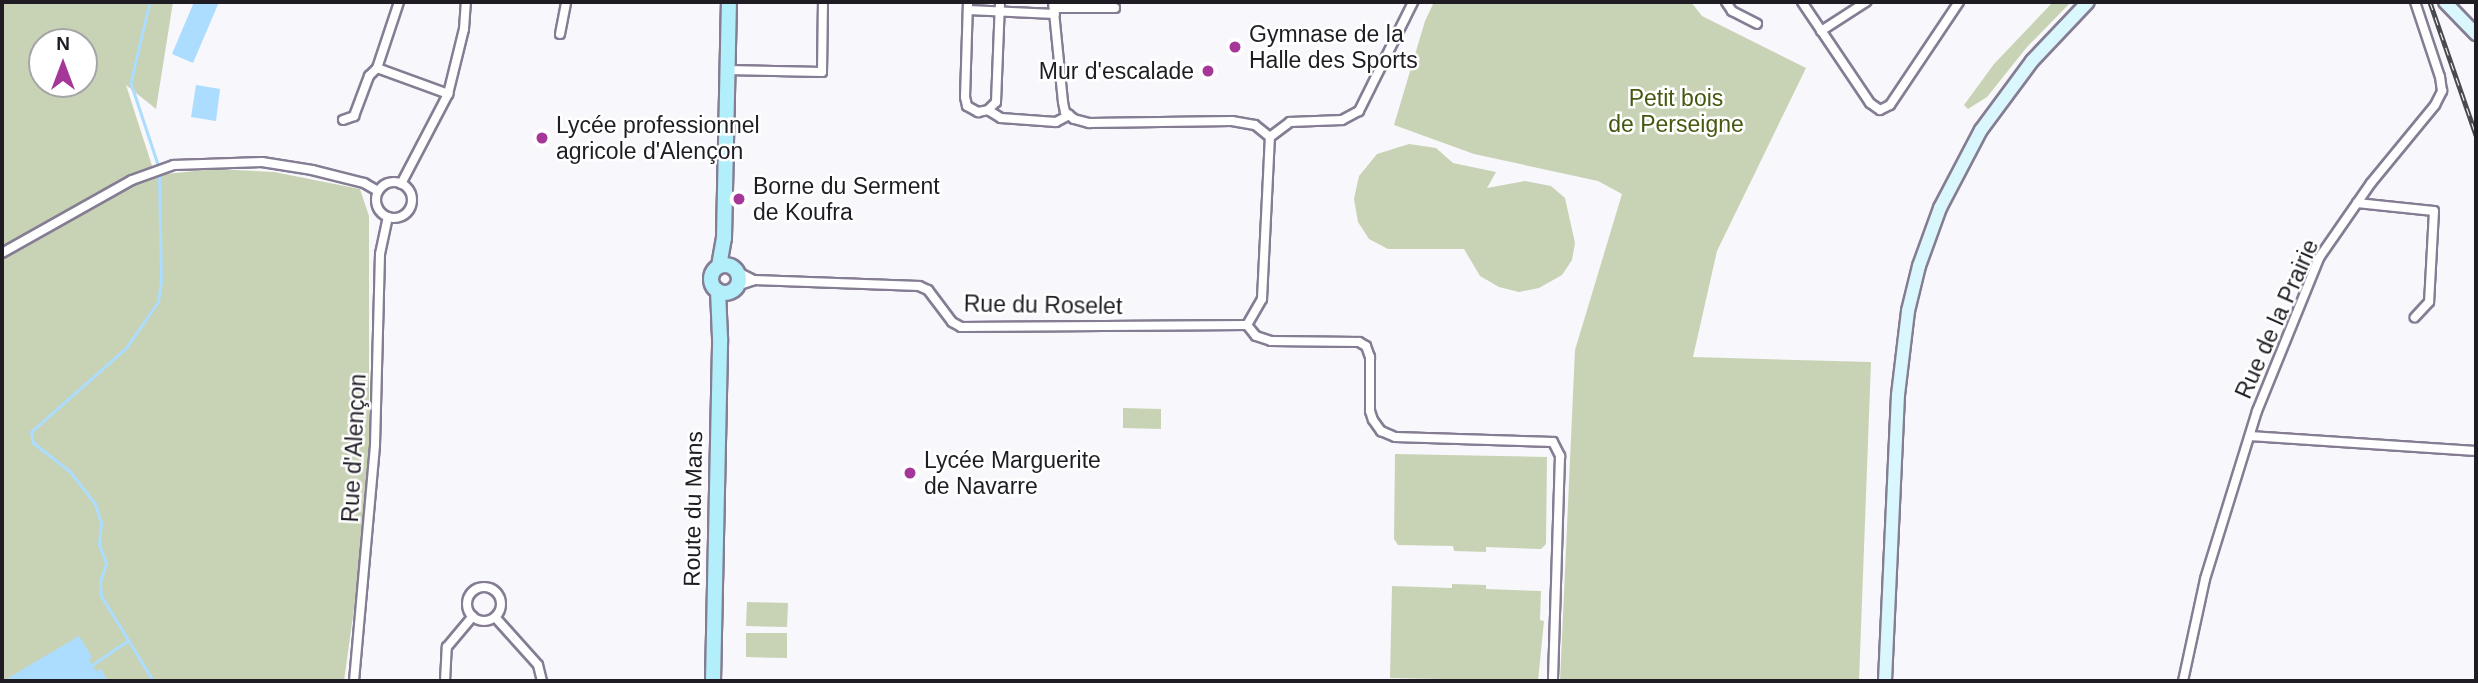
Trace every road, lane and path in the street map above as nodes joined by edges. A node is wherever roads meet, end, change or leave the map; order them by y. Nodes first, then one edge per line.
1 (399, 2) edge
2 (466, 2) edge
3 (566, 2) edge
4 (729, 2) edge
5 (823, 2) edge
6 (1000, 2) edge
7 (1413, 2) edge
8 (1726, 2) edge
9 (1802, 2) edge
10 (1866, 2) edge
11 (2088, 2) edge
12 (2416, 2) edge
13 (2445, 2) edge
14 (1957, 3) edge
15 (968, 6) edge
16 (1054, 8) edge
17 (1115, 8) dead end
18 (999, 12) junction
19 (1757, 24) dead end
20 (1821, 31) junction
21 (560, 34) dead end
22 (2476, 34) edge
23 (377, 68) junction
24 (727, 70) junction
25 (448, 94) junction
26 (988, 110) junction
27 (1069, 115) junction
28 (343, 120) dead end
29 (1270, 136) junction
30 (401, 184) junction
31 (378, 191) junction
32 (2357, 203) junction
33 (388, 217) junction
34 (2, 253) edge
35 (729, 279) junction
36 (754, 280) junction
37 (2415, 317) dead end
38 (1247, 325) junction
39 (2250, 436) junction
40 (2476, 451) edge
41 (473, 616) junction
42 (495, 617) junction
43 (354, 681) edge
44 (445, 681) edge
45 (542, 681) edge
46 (713, 681) edge
47 (1553, 681) edge
48 (1885, 681) edge
49 (2183, 681) edge

1 - 23 street
2 - 25 street
3 - 21 street
4 - 24 main road, Route du Mans
5 - 24 street
6 - 18 street
7 - 29 street
8 - 19 street
9 - 20 street
10 - 20 street
11 - 48 main road
12 - 32 street, Rue de la Prairie
13 - 22 main road
14 - 20 street
15 - 18 street
15 - 26 street
16 - 17 street
16 - 18 street
16 - 27 street
18 - 26 street
23 - 25 street
23 - 28 street
24 - 35 main road, Route du Mans
25 - 30 street
26 - 27 street
27 - 29 street
29 - 38 street
30 - 31 street
30 - 33 street
31 - 33 street
31 - 34 street
32 - 37 street
32 - 39 street, Rue de la Prairie
33 - 43 street, Rue d'Alençon
35 - 36 street, Rue du Roselet
35 - 36 street, Rue du Roselet
35 - 46 main road, Route du Mans
36 - 38 street, Rue du Roselet
38 - 47 street
39 - 40 street
39 - 49 street, Rue de la Prairie
41 - 42 street
41 - 42 street
41 - 44 street
42 - 45 street

